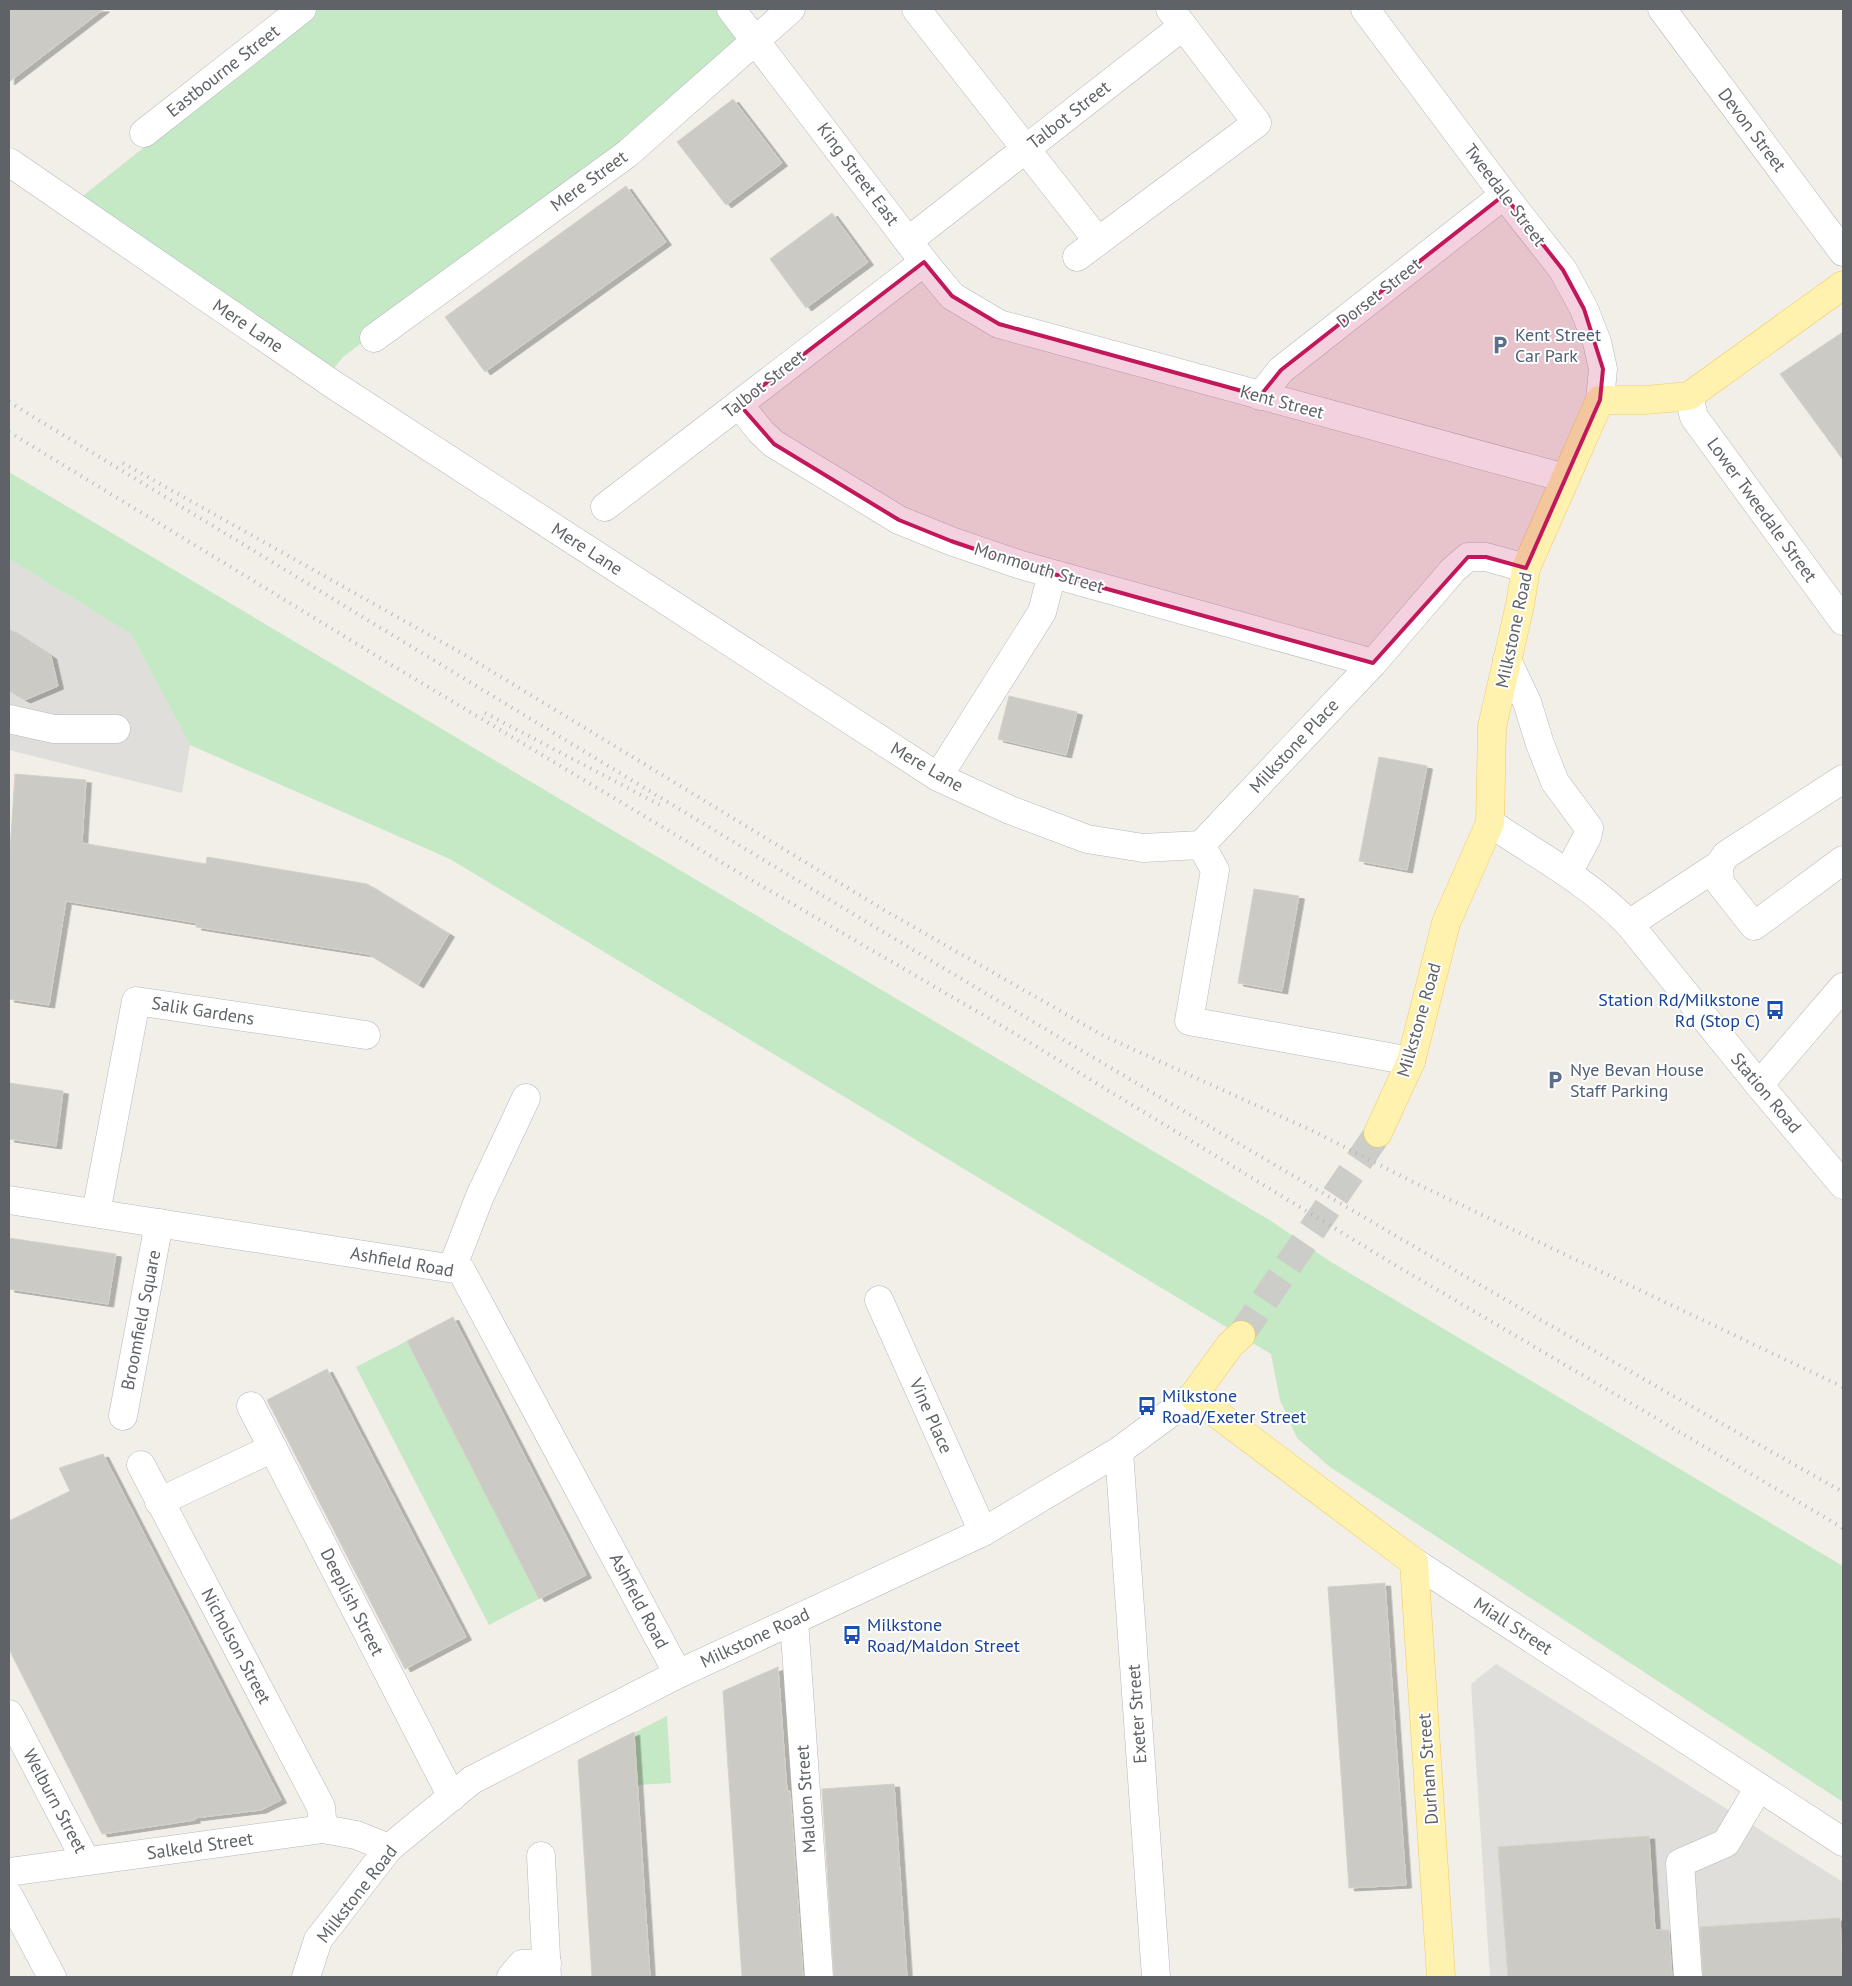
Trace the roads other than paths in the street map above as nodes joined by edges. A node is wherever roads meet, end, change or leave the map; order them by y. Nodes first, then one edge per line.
1 (302, 9) edge
2 (731, 9) edge
3 (791, 9) edge
4 (916, 9) edge
5 (1365, 9) edge
6 (1662, 9) edge
7 (1177, 17) edge
8 (756, 40) junction
9 (144, 133) dead end
10 (1025, 150) junction
11 (9, 162) edge
12 (1504, 195) junction
13 (1098, 241) junction
14 (916, 252) junction
15 (1843, 252) edge
16 (1077, 257) dead end
17 (1843, 285) edge
18 (999, 324) joint
19 (374, 338) dead end
20 (1260, 396) junction
21 (1689, 396) junction
22 (1600, 400) junction
23 (739, 404) junction
24 (1565, 478) junction
25 (605, 507) dead end
26 (1526, 568) junction
27 (1052, 574) junction
28 (1843, 621) edge
29 (1507, 660) junction
30 (1373, 663) junction
31 (9, 719) edge
32 (116, 729) dead end
33 (938, 777) junction
34 (1843, 779) edge
35 (1490, 823) junction
36 (1201, 845) junction
37 (1843, 860) edge
38 (1719, 865) junction
39 (1568, 873) junction
40 (1629, 924) junction
41 (1843, 987) edge
42 (366, 1035) dead end
43 (1411, 1061) junction
44 (1759, 1085) junction
45 (526, 1098) dead end
46 (1378, 1133) tunnel mouth
47 (1843, 1185) edge
48 (9, 1200) edge
49 (96, 1213) junction
50 (159, 1223) junction
51 (452, 1268) junction
52 (879, 1300) dead end
53 (1241, 1335) tunnel mouth
54 (1193, 1396) junction
55 (251, 1406) dead end
56 (122, 1416) dead end
57 (273, 1448) junction
58 (1119, 1452) junction
59 (141, 1465) dead end
60 (159, 1502) junction
61 (983, 1532) junction
62 (1414, 1562) junction
63 (794, 1620) junction
64 (678, 1674) junction
65 (9, 1714) edge
66 (1759, 1787) junction
67 (452, 1797) junction
68 (323, 1829) junction
69 (1843, 1842) edge
70 (389, 1848) junction
71 (541, 1856) dead end
72 (86, 1861) junction
73 (9, 1872) edge
74 (9, 1896) edge
75 (547, 1970) edge
76 (52, 1977) edge
77 (306, 1977) edge
78 (511, 1977) edge
79 (819, 1977) edge
80 (1156, 1977) edge
81 (1441, 1977) edge
82 (1688, 1977) edge

1 - 9 street, Eastbourne Street
2 - 8 street, King Street East
3 - 8 street, Mere Street
4 - 10 street
5 - 12 street, Tweedale Street
6 - 15 street, Devon Street
7 - 10 street, Talbot Street
7 - 13 street
8 - 14 street, King Street East
8 - 19 street, Mere Street
10 - 13 street
10 - 14 street, Talbot Street
11 - 33 street, Mere Lane
12 - 20 street, Dorset Street
12 - 22 street, Tweedale Street
13 - 16 street
14 - 18 street, King Street East
14 - 23 street, Talbot Street
17 - 21 main road
18 - 20 street, Kent Street
20 - 24 street, Kent Street
21 - 22 main road
21 - 28 street, Lower Tweedale Street
22 - 24 main road, Milkstone Road
23 - 25 street, Talbot Street
23 - 27 street, Monmouth Street
24 - 26 main road, Milkstone Road
26 - 29 main road, Milkstone Road
26 - 30 street, Milkstone Place
27 - 30 street, Monmouth Street
27 - 33 street
29 - 35 main road, Milkstone Road
29 - 39 street
30 - 36 street, Milkstone Place
31 - 32 street
33 - 36 street, Mere Lane
34 - 38 street
35 - 39 street, Station Road
35 - 43 main road, Milkstone Road
36 - 43 street
37 - 38 street
38 - 40 street
39 - 40 street, Station Road
40 - 44 street, Station Road
41 - 44 street
42 - 49 street, Salik Gardens
43 - 46 main road, Milkstone Road
44 - 47 street, Station Road
45 - 51 street
48 - 49 street, Ashfield Road
49 - 50 street, Ashfield Road
50 - 51 street, Ashfield Road
50 - 56 street, Broomfield Square
51 - 64 street, Ashfield Road
52 - 61 street, Vine Place
53 - 54 main road, Milkstone Road
54 - 58 street, Milkstone Road
54 - 62 main road, Miall Street
55 - 57 street, Deeplish Street
57 - 60 street
57 - 67 street, Deeplish Street
58 - 61 street, Milkstone Road
58 - 80 street, Exeter Street
59 - 60 street, Nicholson Street
60 - 68 street, Nicholson Street
61 - 63 street, Milkstone Road
62 - 66 street, Miall Street
62 - 81 main road, Durham Street
63 - 64 street, Milkstone Road
63 - 79 street, Maldon Street
64 - 67 street, Milkstone Road
65 - 72 street, Welburn Street
66 - 69 street, Miall Street
66 - 82 street
67 - 70 street, Milkstone Road
68 - 70 street, Salkeld Street
68 - 72 street, Salkeld Street
70 - 77 street, Milkstone Road
71 - 75 street
72 - 73 street, Salkeld Street
74 - 76 street
75 - 78 street

